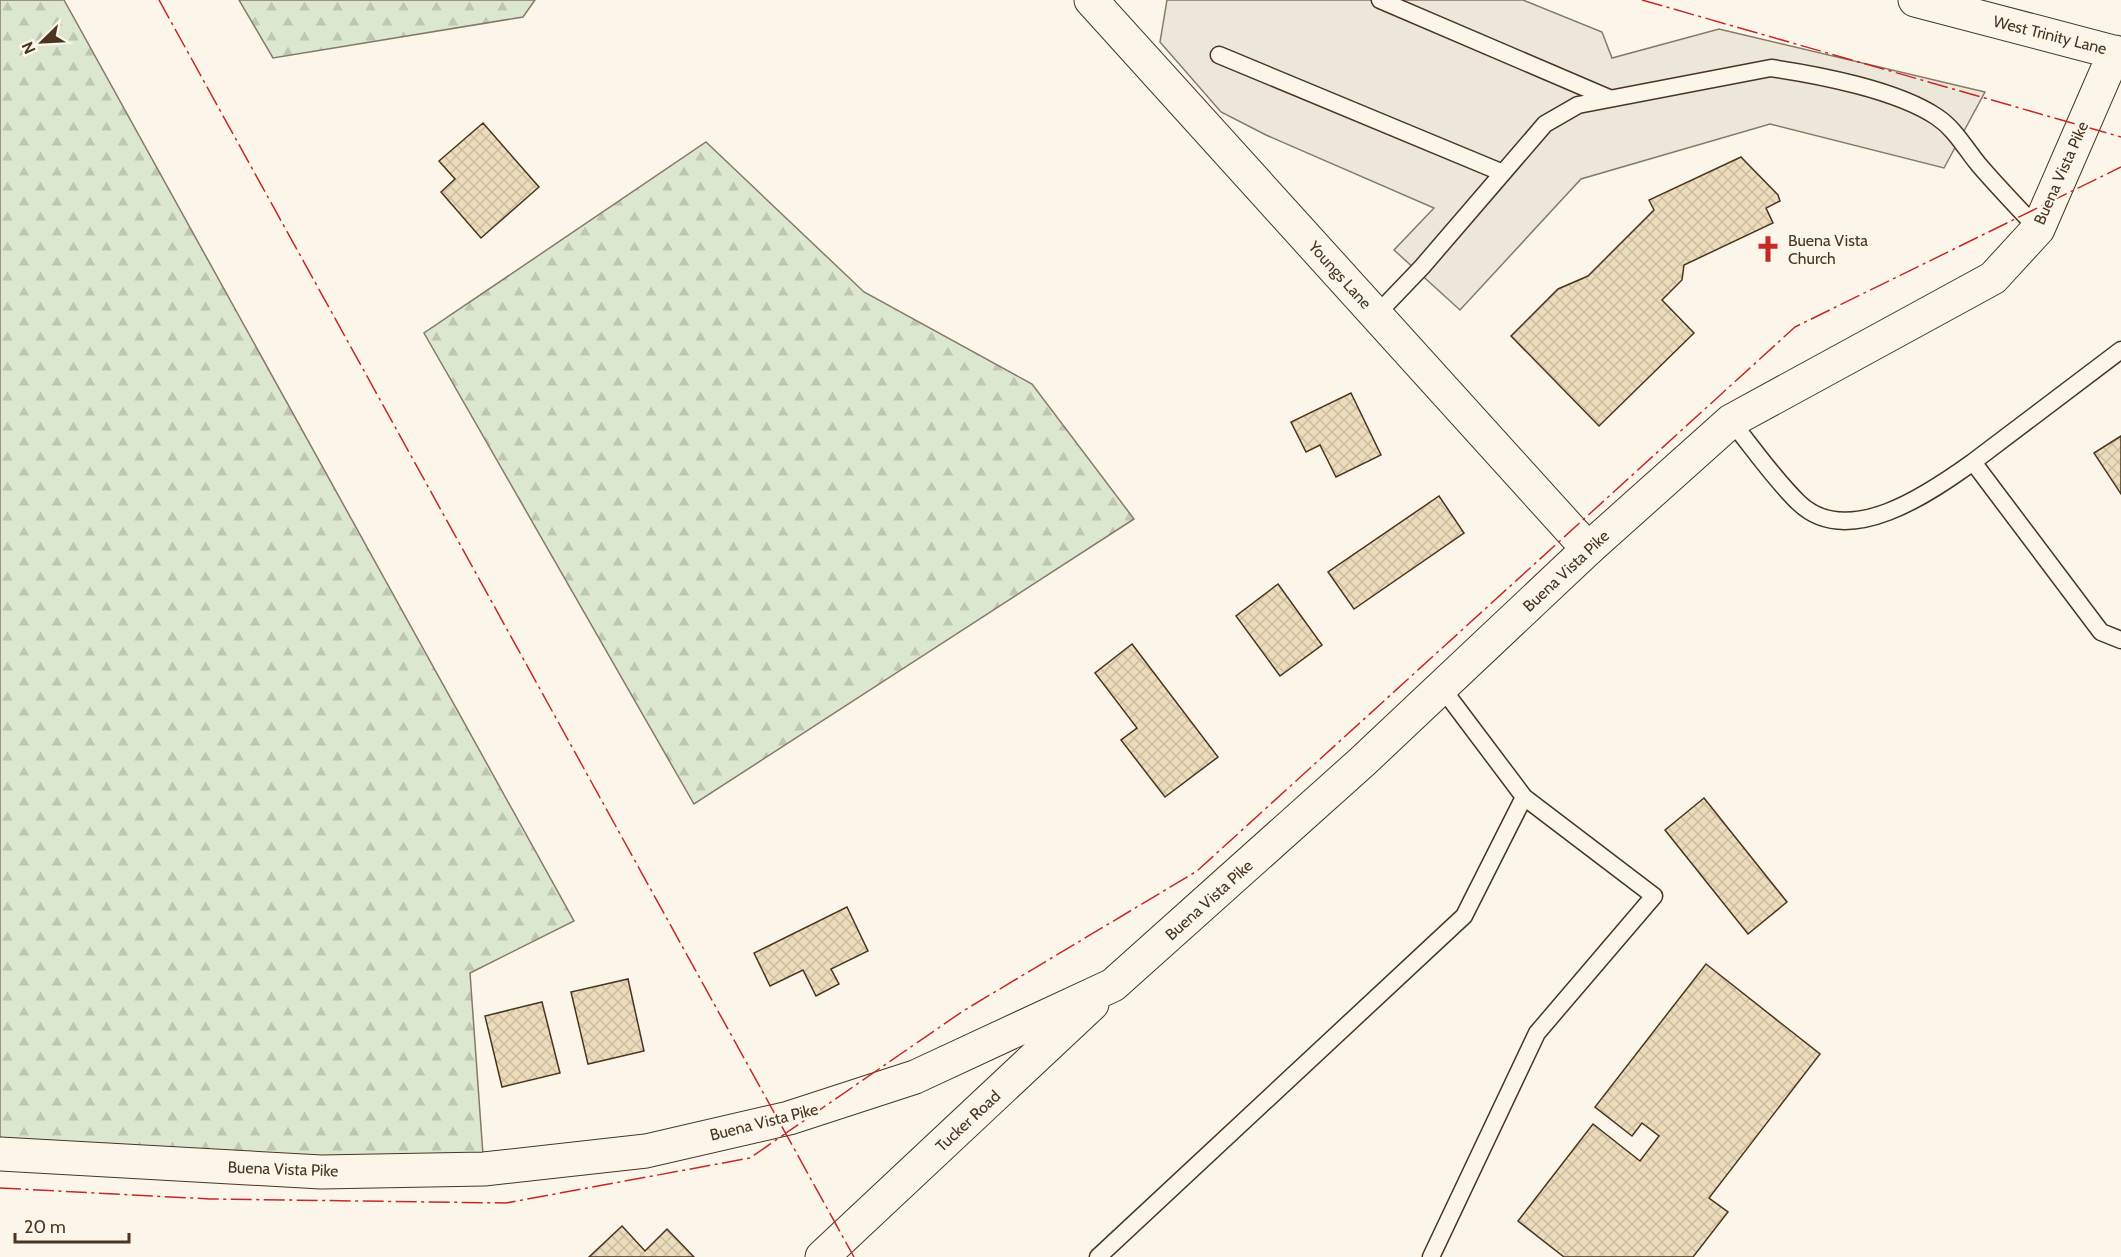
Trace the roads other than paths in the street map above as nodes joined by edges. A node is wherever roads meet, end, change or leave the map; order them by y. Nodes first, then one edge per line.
1 (1091, 0) edge
2 (1380, 0) edge
3 (1915, 0) edge
4 (2118, 53) edge
5 (1219, 55) dead end
6 (1610, 98) junction
7 (1503, 173) junction
8 (2038, 229) junction
9 (1376, 315) junction
10 (2121, 350) edge
11 (1731, 421) junction
12 (1973, 462) junction
13 (1588, 549) junction
14 (2121, 640) edge
15 (1442, 688) junction
16 (1524, 797) junction
17 (1113, 985) junction
18 (0, 1154) edge
19 (822, 1257) edge
20 (1098, 1257) edge
21 (1431, 1257) edge

1 - 9 main road, Youngs Lane
2 - 6 lane
3 - 4 main road, West Trinity Lane
4 - 8 main road, Buena Vista Pike
5 - 7 lane
6 - 7 lane
6 - 8 lane
7 - 9 lane
8 - 11 main road, Buena Vista Pike
9 - 13 main road, Youngs Lane
10 - 12 lane
11 - 12 lane
11 - 13 main road, Buena Vista Pike
12 - 14 lane
13 - 15 main road, Buena Vista Pike
15 - 16 lane
15 - 17 main road, Buena Vista Pike
16 - 20 lane
16 - 21 lane
17 - 18 main road, Buena Vista Pike
17 - 19 main road, Tucker Road

